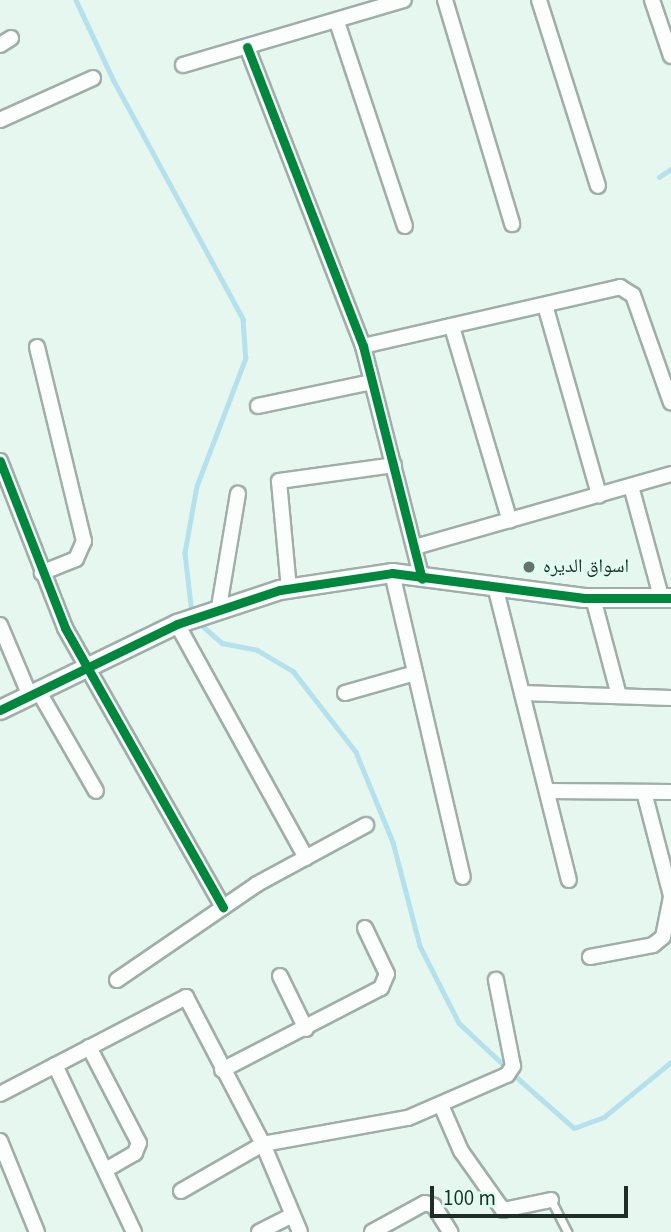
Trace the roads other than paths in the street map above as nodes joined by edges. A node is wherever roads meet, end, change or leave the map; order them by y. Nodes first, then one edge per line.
1 (404, 0) edge
2 (445, 0) edge
3 (539, 0) edge
4 (652, 0) edge
5 (337, 22) junction
6 (247, 47) junction
7 (671, 56) edge
8 (183, 65) dead end
9 (93, 78) dead end
10 (0, 120) edge
11 (598, 186) dead end
12 (512, 224) dead end
13 (405, 226) dead end
14 (545, 305) junction
15 (452, 327) junction
16 (363, 346) junction
17 (37, 347) dead end
18 (372, 382) junction
19 (671, 404) edge
20 (258, 406) dead end
21 (0, 461) edge
22 (394, 465) junction
23 (671, 474) edge
24 (631, 486) junction
25 (238, 494) dead end
26 (599, 495) junction
27 (510, 521) junction
28 (415, 547) junction
29 (42, 573) junction
30 (391, 573) junction
31 (422, 579) junction
32 (495, 586) junction
33 (289, 589) junction
34 (593, 598) junction
35 (667, 599) edge
36 (219, 607) junction
37 (177, 624) junction
38 (0, 625) edge
39 (88, 667) junction
40 (415, 673) junction
41 (345, 693) dead end
42 (522, 693) junction
43 (34, 694) junction
44 (619, 696) junction
45 (671, 698) edge
46 (0, 710) edge
47 (96, 791) dead end
48 (547, 791) junction
49 (644, 792) junction
50 (671, 792) edge
51 (366, 825) dead end
52 (306, 858) junction
53 (463, 877) dead end
54 (569, 880) dead end
55 (671, 897) edge
56 (223, 907) junction
57 (365, 928) dead end
58 (590, 957) dead end
59 (280, 976) dead end
60 (117, 980) dead end
61 (496, 980) dead end
62 (306, 1029) junction
63 (89, 1047) junction
64 (55, 1065) junction
65 (222, 1070) junction
66 (0, 1094) edge
67 (441, 1105) junction
68 (0, 1141) edge
69 (263, 1144) junction
70 (105, 1170) junction
71 (181, 1191) dead end
72 (551, 1200) joint
73 (291, 1216) junction
74 (37, 1232) edge
75 (134, 1232) edge
76 (259, 1232) edge
77 (300, 1232) edge
78 (372, 1232) edge
79 (450, 1232) edge
80 (567, 1232) edge

1 - 5 street
2 - 12 street
3 - 11 street
4 - 7 street
5 - 6 street
5 - 13 street
6 - 8 street
6 - 16 street
9 - 10 street
14 - 15 street
14 - 19 street
14 - 26 street
15 - 16 street
15 - 27 street
16 - 18 street
17 - 29 street
18 - 20 street
18 - 22 street
21 - 29 street
22 - 28 street
22 - 33 street
23 - 24 street
24 - 26 street
24 - 35 street
25 - 36 street
26 - 27 street
27 - 28 street
28 - 31 street
29 - 39 street
30 - 31 street
30 - 33 street
30 - 40 street
31 - 32 street
32 - 34 street
32 - 42 street
33 - 36 street
34 - 35 street
34 - 44 street
36 - 37 street
37 - 39 street
37 - 52 street
38 - 43 street
39 - 43 street
39 - 56 street
40 - 41 street
40 - 53 street
42 - 44 street
42 - 48 street
43 - 46 street
43 - 47 street
44 - 45 street
48 - 49 street
48 - 54 street
49 - 50 street
49 - 55 street
51 - 52 street
52 - 56 street
55 - 58 street
56 - 60 street
57 - 62 street
59 - 62 street
61 - 67 street
62 - 65 street
63 - 64 street
63 - 65 street
63 - 70 street
64 - 66 street
64 - 70 street
65 - 69 street
67 - 69 street
67 - 72 street
68 - 74 street
69 - 71 street
69 - 73 street
70 - 75 street
72 - 80 lane
73 - 76 street
73 - 77 street
78 - 79 street

